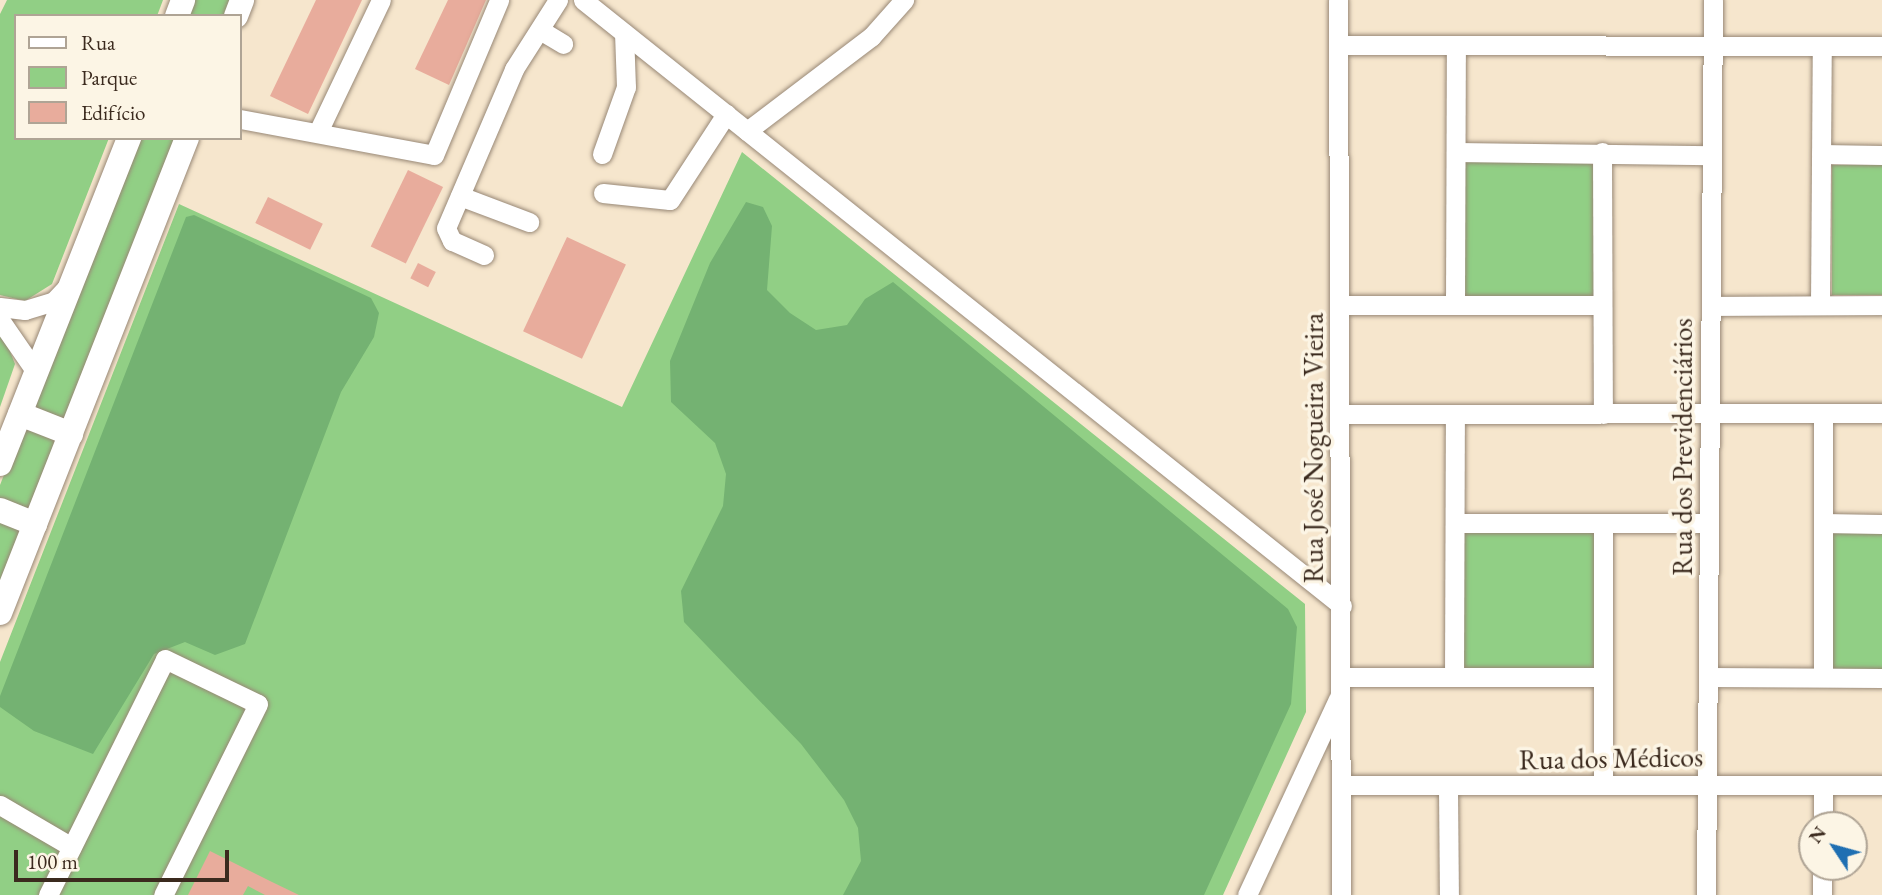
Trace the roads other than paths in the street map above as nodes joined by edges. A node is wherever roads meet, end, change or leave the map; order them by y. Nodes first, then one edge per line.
1 (381, 0) edge
2 (499, 0) edge
3 (558, 0) edge
4 (583, 0) edge
5 (904, 0) edge
6 (1338, 0) edge
7 (1713, 0) edge
8 (540, 30) junction
9 (624, 33) junction
10 (563, 44) dead end
11 (1339, 45) junction
12 (1456, 46) junction
13 (1713, 46) junction
14 (1822, 46) junction
15 (1882, 46) edge
16 (726, 114) junction
17 (242, 120) edge
18 (747, 131) junction
19 (318, 132) junction
20 (128, 140) edge
21 (186, 140) edge
22 (1456, 152) junction
23 (1602, 152) junction
24 (602, 154) dead end
25 (1821, 154) junction
26 (1712, 155) junction
27 (1882, 155) edge
28 (603, 193) dead end
29 (460, 197) junction
30 (529, 222) dead end
31 (484, 255) dead end
32 (72, 282) junction
33 (1341, 305) junction
34 (1455, 305) junction
35 (1602, 305) junction
36 (1882, 305) edge
37 (1711, 306) junction
38 (1820, 306) junction
39 (0, 307) edge
40 (0, 320) edge
41 (36, 372) junction
42 (1824, 413) junction
43 (1882, 413) edge
44 (20, 414) junction
45 (1342, 414) junction
46 (1455, 414) junction
47 (1603, 414) junction
48 (1710, 414) junction
49 (71, 434) junction
50 (0, 464) edge
51 (0, 510) edge
52 (1455, 523) junction
53 (1603, 523) junction
54 (1709, 523) junction
55 (1823, 523) junction
56 (35, 524) junction
57 (1882, 524) edge
58 (1342, 606) junction
59 (0, 613) edge
60 (1454, 677) junction
61 (1603, 677) junction
62 (1708, 677) junction
63 (1823, 677) junction
64 (1882, 678) edge
65 (1341, 685) junction
66 (1341, 785) junction
67 (1604, 785) junction
68 (1707, 785) junction
69 (1823, 785) junction
70 (1882, 785) edge
71 (1448, 788) junction
72 (1, 807) edge
73 (1822, 811) edge
74 (72, 847) junction
75 (48, 895) edge
76 (163, 895) edge
77 (1247, 895) edge
78 (1340, 895) edge
79 (1449, 895) edge
80 (1706, 895) edge

1 - 19 street
2 - 19 street
3 - 8 street
4 - 9 street
5 - 18 street
6 - 11 street, Rua José Nogueira Vieira
7 - 13 street, Rua dos Previdenciários
8 - 10 street
8 - 29 street
9 - 16 street
9 - 24 street
11 - 12 street
11 - 33 street, Rua José Nogueira Vieira
12 - 13 street
12 - 22 street
13 - 14 street
13 - 26 street, Rua dos Previdenciários
14 - 15 street
14 - 25 street
16 - 18 street
16 - 28 street
17 - 19 street
18 - 58 street
20 - 32 main road
21 - 49 main road
22 - 23 street
22 - 34 street
23 - 26 street
23 - 35 street
25 - 27 street
25 - 38 street
26 - 37 street, Rua dos Previdenciários
29 - 30 street
29 - 31 street
32 - 39 street
32 - 41 main road
33 - 34 street
33 - 45 street, Rua José Nogueira Vieira
34 - 35 street
35 - 47 street
36 - 38 street
37 - 38 street
37 - 48 street, Rua dos Previdenciários
40 - 41 street
41 - 44 main road
42 - 43 street
42 - 48 street
42 - 55 street
44 - 49 main road
44 - 50 main road
45 - 46 street
45 - 58 street, Rua José Nogueira Vieira
46 - 47 street
46 - 52 street
47 - 48 street
48 - 54 street, Rua dos Previdenciários
49 - 56 main road
51 - 56 main road
52 - 53 street
52 - 60 street
53 - 54 street
53 - 61 street
54 - 62 street, Rua dos Previdenciários
55 - 57 street
55 - 63 street
56 - 59 main road
58 - 65 street, Rua José Nogueira Vieira
60 - 61 street
60 - 65 street
61 - 67 street
62 - 63 street
62 - 68 street, Rua dos Previdenciários
63 - 64 street
65 - 66 street, Rua José Nogueira Vieira
65 - 77 street
66 - 71 street, Rua dos Médicos
66 - 78 street, Rua José Nogueira Vieira
67 - 68 street, Rua dos Médicos
67 - 71 street, Rua dos Médicos
68 - 69 street, Rua dos Médicos
68 - 80 street, Rua dos Previdenciários
69 - 70 street, Rua dos Médicos
69 - 73 street
71 - 79 street
72 - 74 street
74 - 75 street
74 - 76 street

